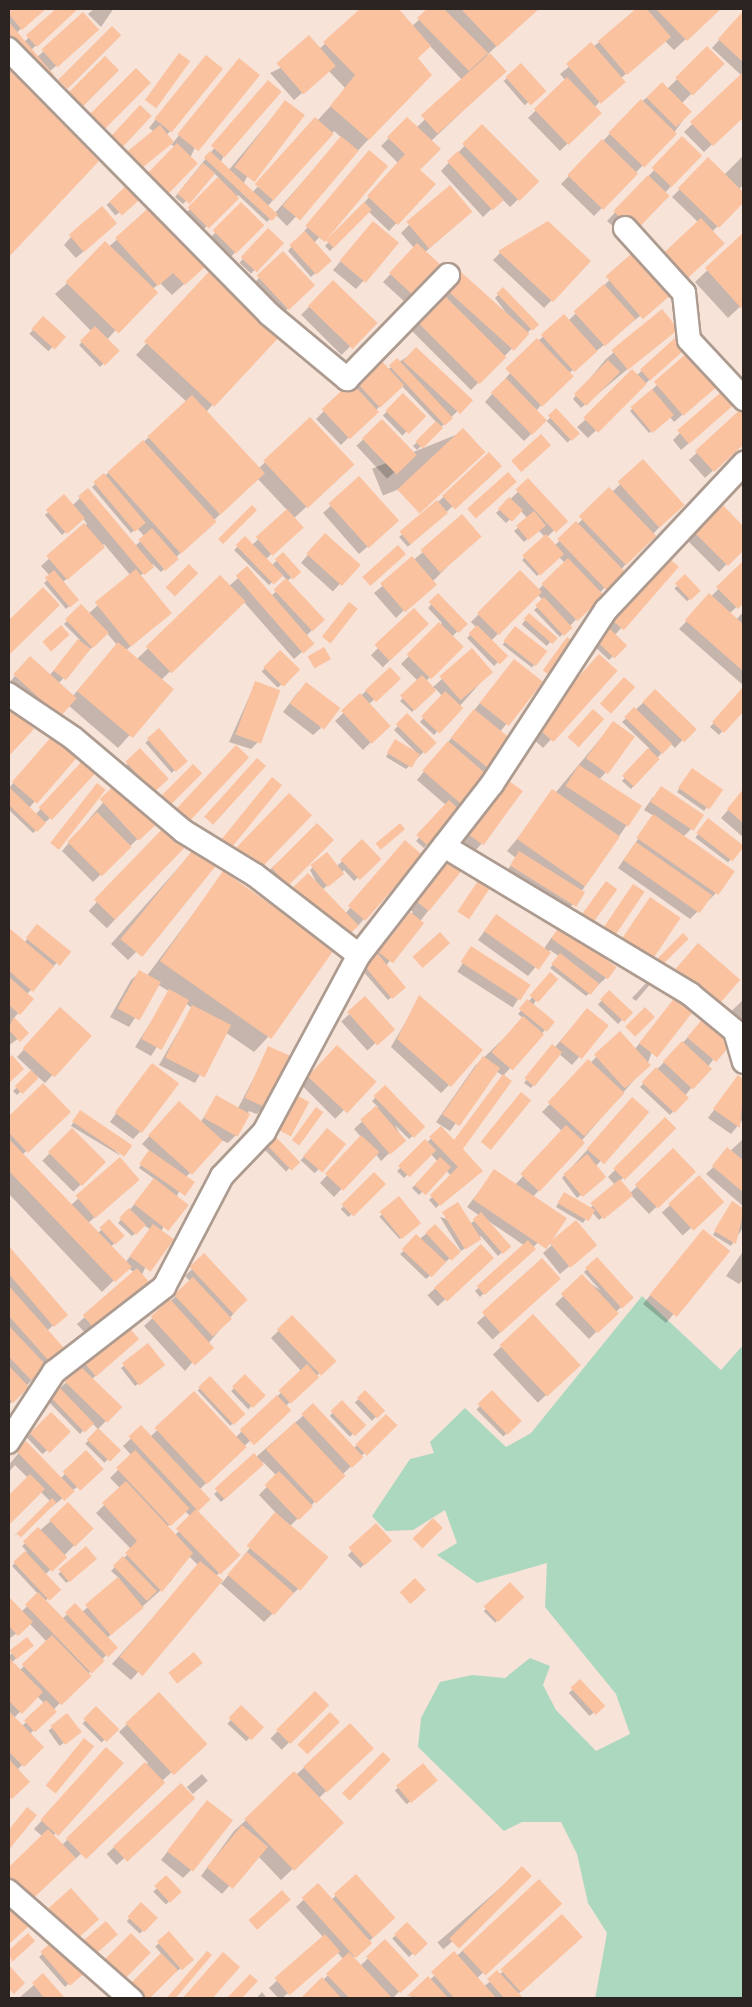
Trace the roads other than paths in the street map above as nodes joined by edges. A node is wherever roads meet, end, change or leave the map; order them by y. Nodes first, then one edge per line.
1 (8, 48) edge
2 (625, 228) dead end
3 (448, 275) dead end
4 (744, 399) edge
5 (744, 463) edge
6 (8, 694) edge
7 (444, 846) junction
8 (359, 955) junction
9 (744, 1062) edge
10 (8, 1442) edge
11 (8, 1890) edge
12 (132, 2000) edge

1 - 3 street
2 - 4 street
5 - 7 street
6 - 8 street
7 - 8 street
7 - 9 street
8 - 10 street
11 - 12 street

